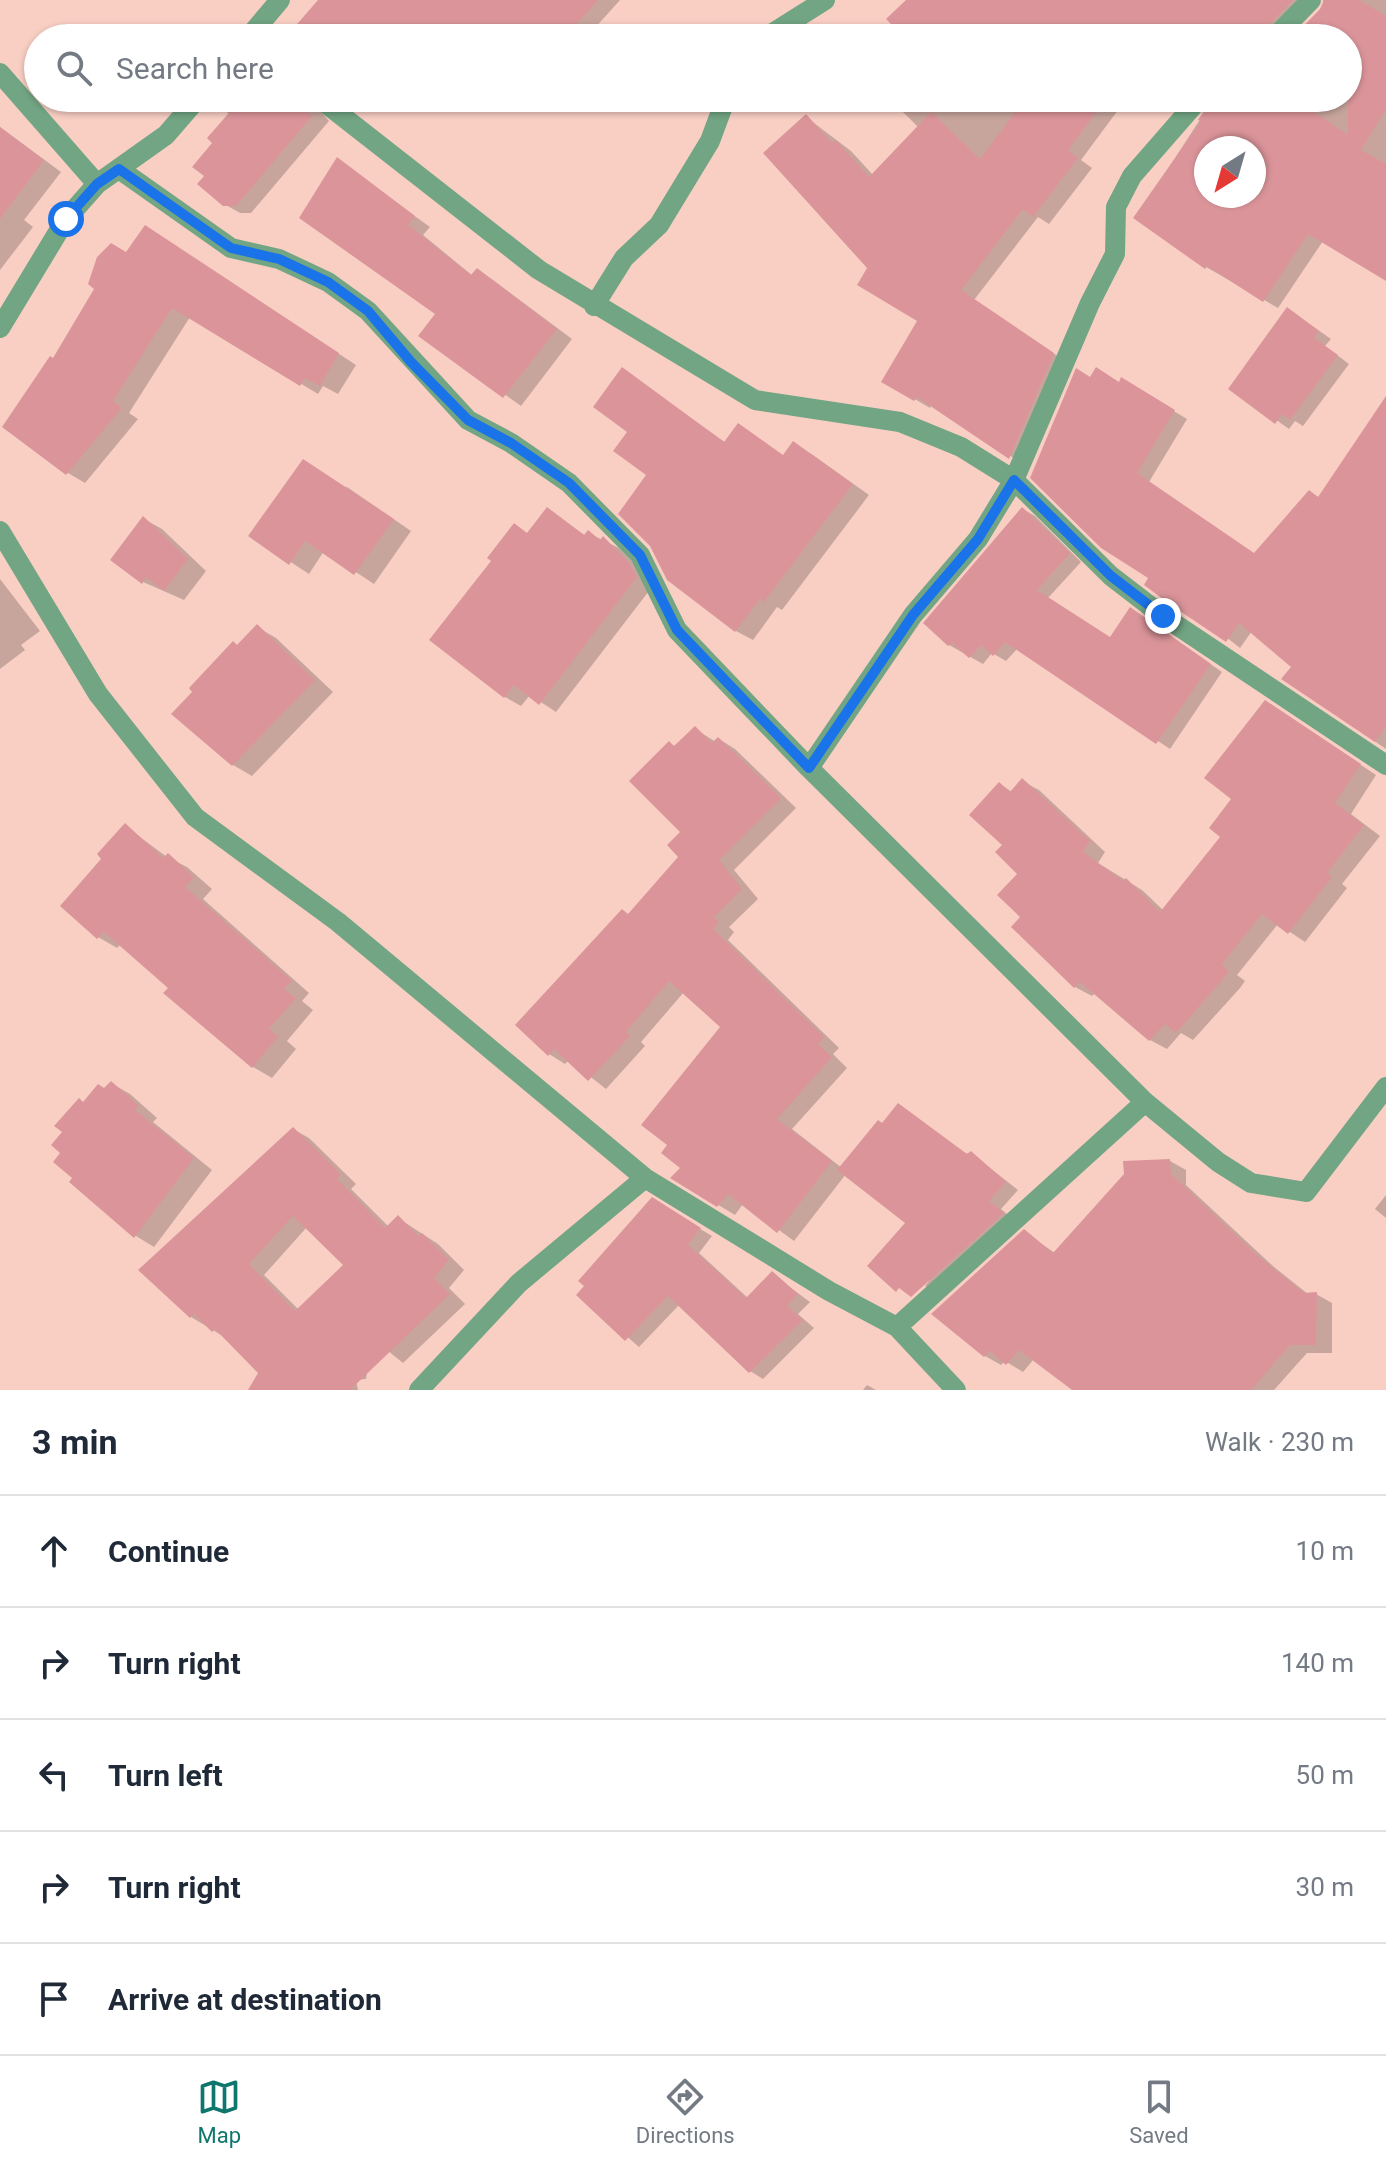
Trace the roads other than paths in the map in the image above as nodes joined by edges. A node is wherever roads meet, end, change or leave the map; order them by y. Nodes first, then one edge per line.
1 (280, 0) edge
2 (825, 0) edge
3 (1311, 0) edge
4 (260, 24) edge
5 (787, 24) edge
6 (1288, 24) edge
7 (0, 73) edge
8 (24, 100) edge
9 (34, 112) edge
10 (186, 112) edge
11 (337, 112) edge
12 (721, 112) edge
13 (1188, 112) edge
14 (119, 169) junction
15 (97, 184) junction
16 (594, 306) junction
17 (0, 328) edge
18 (1014, 480) junction
19 (0, 531) edge
20 (1386, 765) edge
21 (809, 768) junction
22 (1386, 1087) edge
23 (1145, 1102) junction
24 (645, 1178) junction
25 (897, 1327) junction
26 (419, 1390) edge
27 (956, 1390) edge

1 - 4 street
2 - 5 street
3 - 6 street
7 - 8 street
9 - 15 street
10 - 14 street
11 - 16 street
12 - 16 street
13 - 18 street
14 - 15 street
14 - 21 street
15 - 17 street
16 - 18 street
18 - 20 street
18 - 21 street
19 - 24 street
21 - 23 street
22 - 23 street
23 - 25 street
24 - 25 street
24 - 26 street
25 - 27 street

